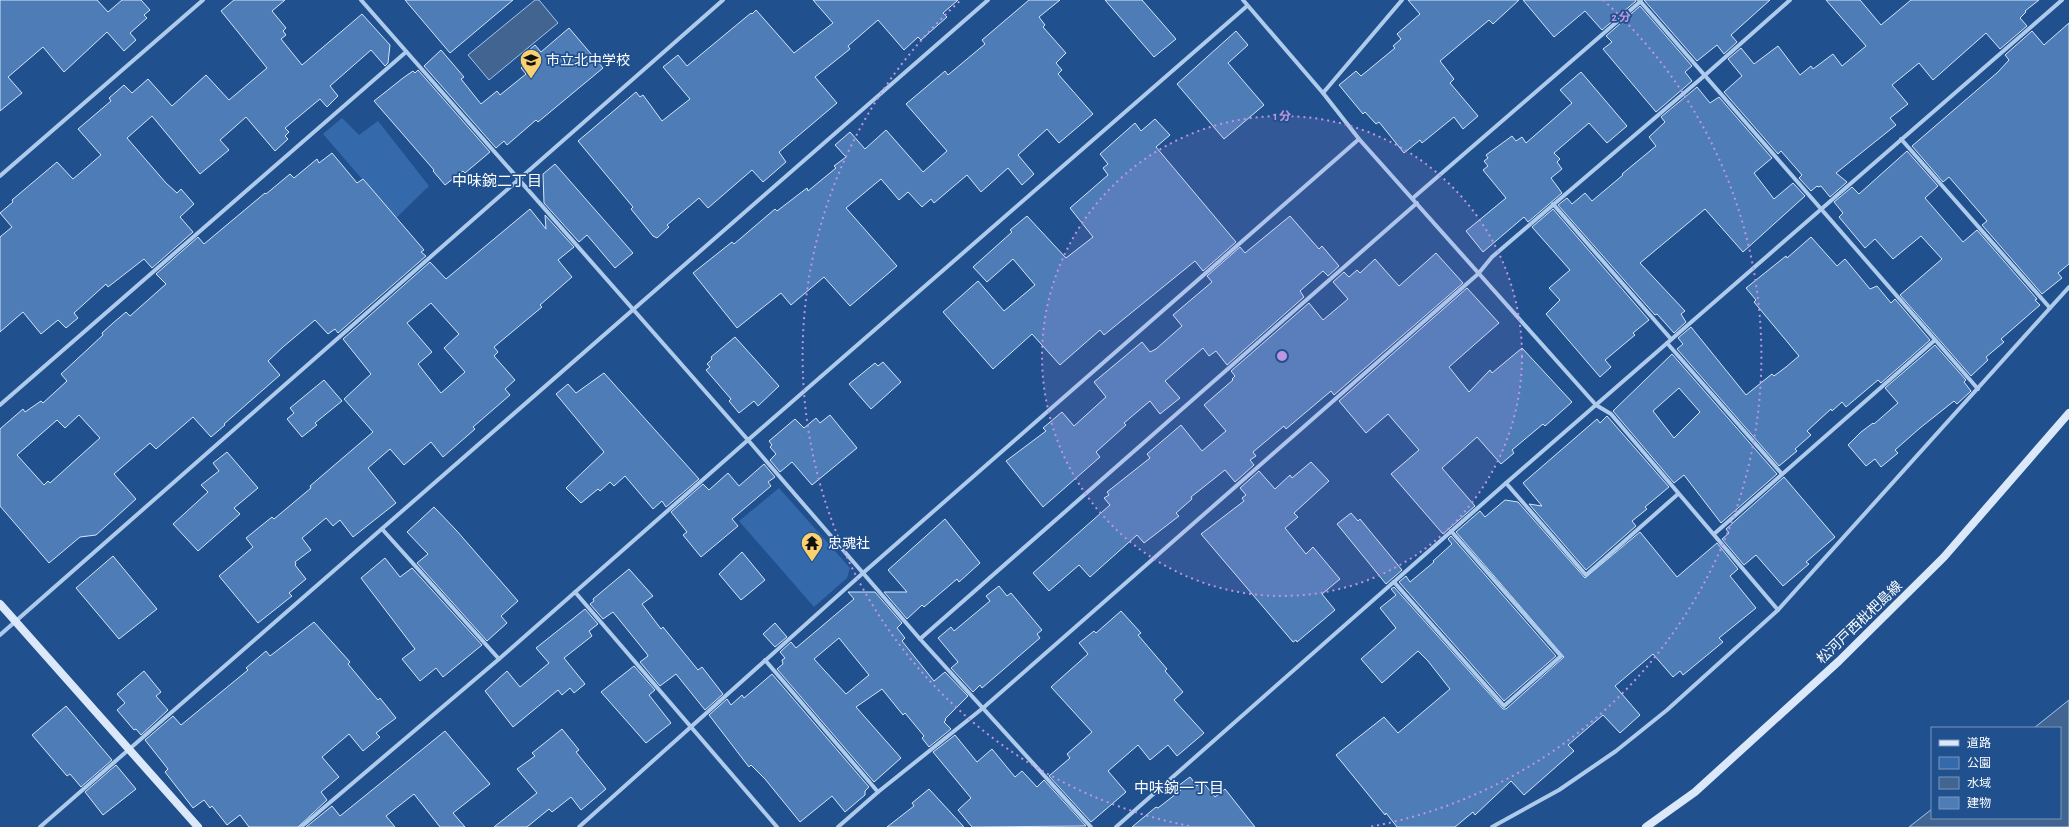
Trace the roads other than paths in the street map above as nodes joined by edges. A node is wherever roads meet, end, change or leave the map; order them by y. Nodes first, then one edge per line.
1 (203, 0) edge
2 (360, 0) edge
3 (722, 0) edge
4 (988, 0) edge
5 (1242, 0) edge
6 (1402, 0) edge
7 (1790, 0) edge
8 (2062, 0) edge
9 (1641, 1) edge
10 (1247, 6) junction
11 (406, 52) junction
12 (1704, 76) junction
13 (1323, 93) junction
14 (1359, 138) junction
15 (1901, 139) junction
16 (0, 176) edge
17 (519, 180) junction
18 (1413, 198) junction
19 (1417, 204) junction
20 (1553, 204) junction
21 (1820, 208) junction
22 (1478, 274) junction
23 (2069, 287) edge
24 (2050, 308) junction
25 (633, 309) junction
26 (1671, 339) junction
27 (1935, 340) junction
28 (1667, 343) junction
29 (1978, 389) junction
30 (0, 405) edge
31 (1596, 405) junction
32 (2069, 413) edge
33 (748, 440) junction
34 (1782, 474) junction
35 (1506, 483) junction
36 (1678, 494) junction
37 (382, 529) junction
38 (1451, 531) junction
39 (1714, 534) junction
40 (863, 573) junction
41 (1394, 582) junction
42 (575, 592) junction
43 (0, 604) edge
44 (1778, 610) junction
45 (15, 621) junction
46 (0, 635) edge
47 (920, 639) junction
48 (499, 659) junction
49 (765, 660) junction
50 (982, 708) junction
51 (691, 728) junction
52 (129, 750) junction
53 (878, 792) junction
54 (40, 827) edge
55 (198, 827) edge
56 (300, 827) edge
57 (579, 827) edge
58 (777, 827) edge
59 (838, 827) edge
60 (1091, 827) edge
61 (1116, 827) edge
62 (1492, 827) edge
63 (1646, 827) edge

1 - 16 street
2 - 11 street
3 - 17 street
4 - 25 street
5 - 10 street
6 - 13 street
7 - 12 street
8 - 15 street
9 - 12 street
9 - 18 street
10 - 13 street
10 - 33 street
11 - 17 street
11 - 30 street
12 - 20 street
12 - 21 street
13 - 14 street
14 - 18 street
14 - 40 street
15 - 21 street
15 - 24 street
17 - 25 street
17 - 45 street
18 - 19 street
19 - 22 street
19 - 47 street
20 - 22 street
20 - 26 street
21 - 26 street
21 - 27 street
22 - 31 street
22 - 50 street
23 - 24 street
24 - 29 street
25 - 33 street
25 - 37 street
26 - 28 street
27 - 29 street
27 - 34 street
28 - 31 street
28 - 34 street
29 - 44 street
31 - 35 street
31 - 36 street
32 - 63 main road, 松河戸西枇杷島線
33 - 40 street
33 - 42 street
34 - 39 street
35 - 36 street
35 - 38 street
36 - 39 street
37 - 48 street
37 - 52 street
38 - 41 street
38 - 41 street
39 - 44 street
40 - 47 street
40 - 49 street
41 - 61 street
42 - 48 street
42 - 51 street
43 - 45 main road
44 - 62 street
45 - 46 street
45 - 52 main road
47 - 50 street
48 - 56 street
49 - 51 street
49 - 53 street
50 - 53 street
50 - 60 street
51 - 57 street
51 - 58 street
52 - 54 street
52 - 55 main road
53 - 59 street

